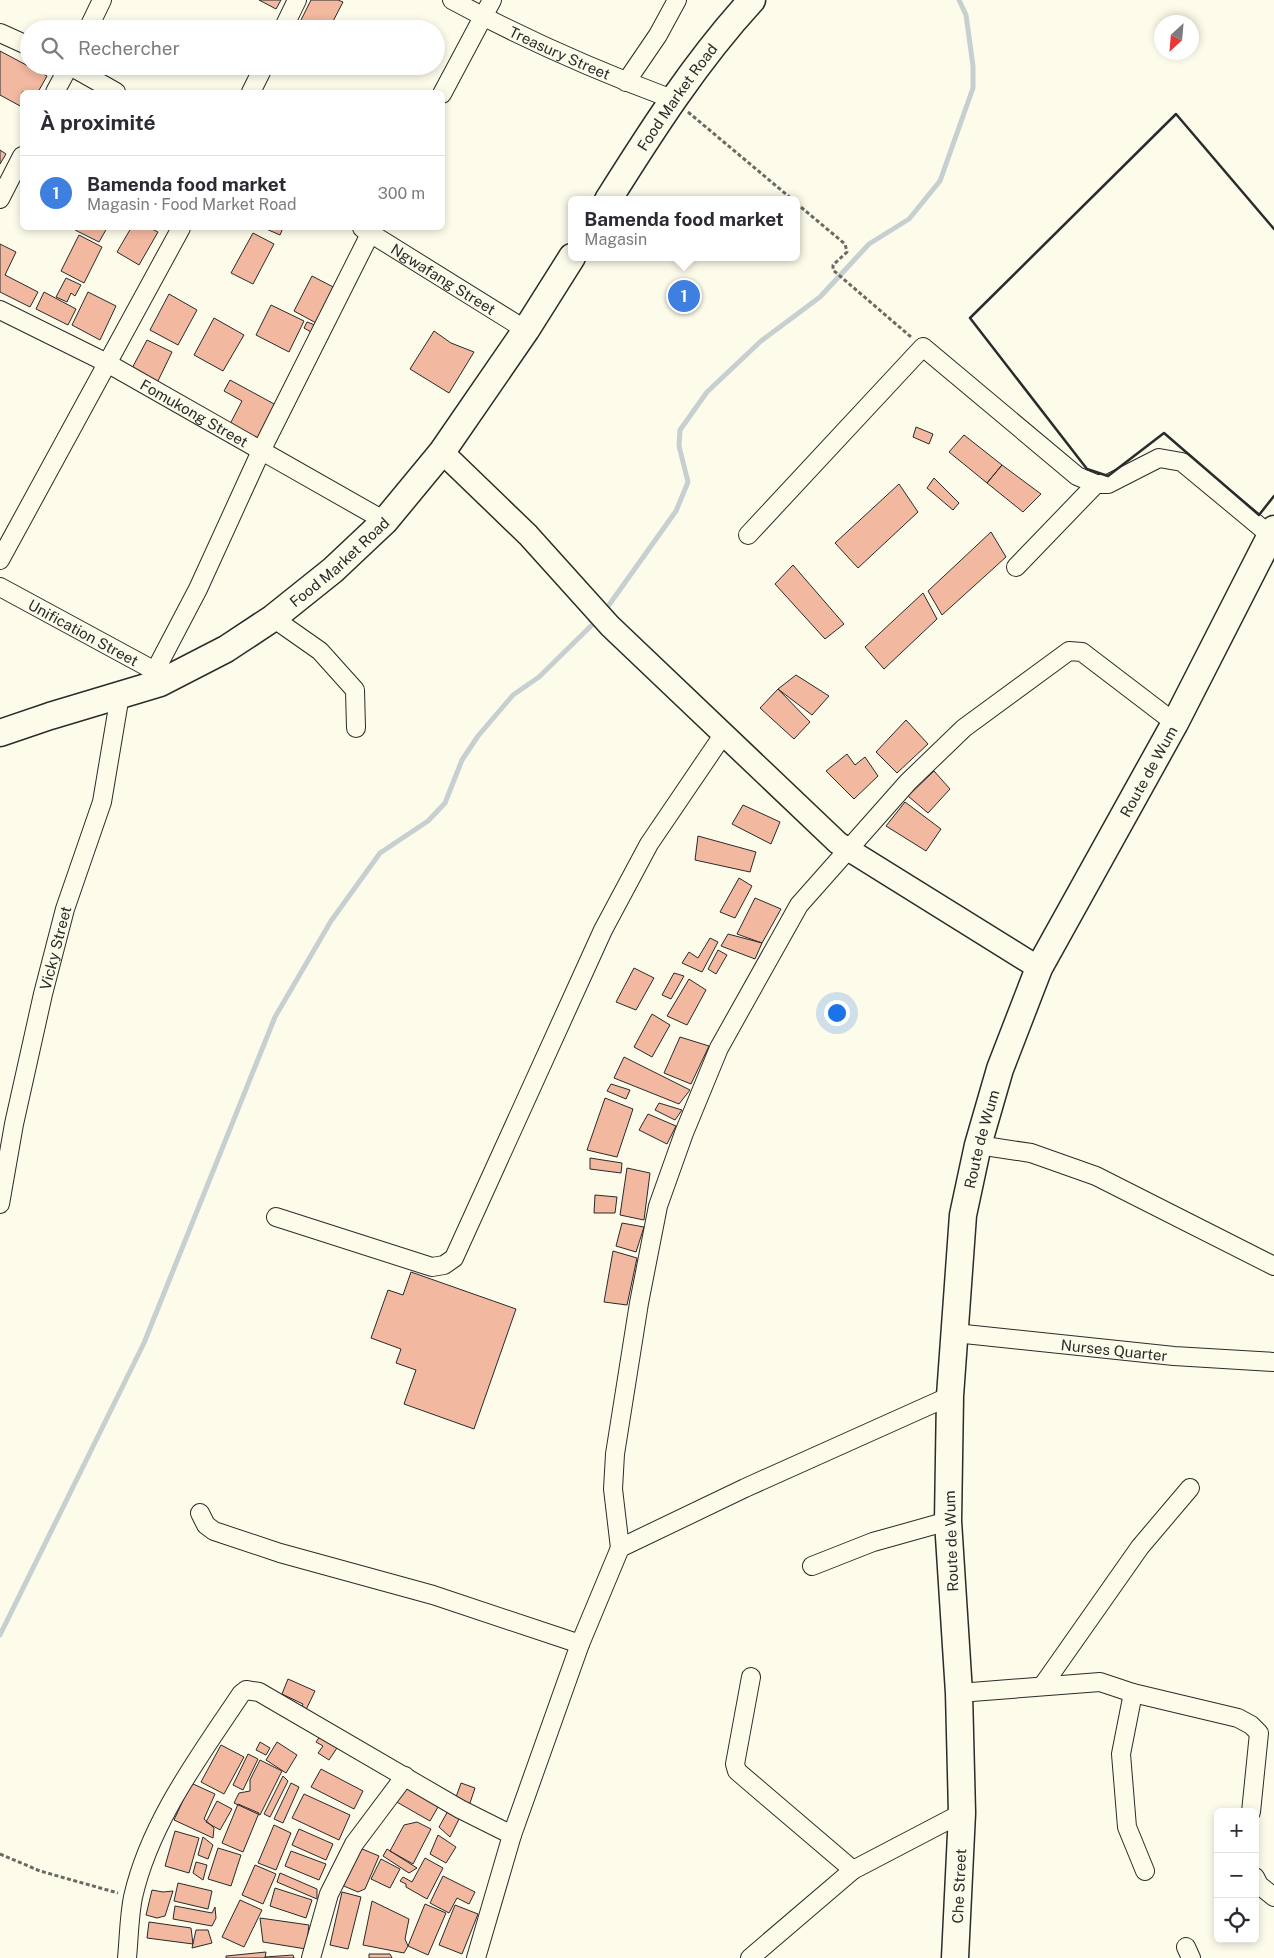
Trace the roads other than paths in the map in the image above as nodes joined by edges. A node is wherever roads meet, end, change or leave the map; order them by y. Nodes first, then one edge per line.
1 (102, 0) edge
2 (297, 0) edge
3 (452, 0) edge
4 (492, 0) edge
5 (677, 0) edge
6 (752, 0) edge
7 (483, 17) junction
8 (92, 20) edge
9 (287, 20) edge
10 (0, 33) edge
11 (20, 42) edge
12 (65, 75) edge
13 (86, 75) edge
14 (260, 75) edge
15 (626, 82) junction
16 (56, 90) edge
17 (112, 90) edge
18 (253, 90) edge
19 (444, 90) edge
20 (672, 99) junction
21 (20, 160) edge
22 (611, 196) edge
23 (0, 199) edge
24 (180, 230) edge
25 (368, 230) edge
26 (370, 230) edge
27 (569, 261) edge
28 (0, 310) edge
29 (526, 330) junction
30 (107, 363) junction
31 (261, 451) junction
32 (442, 452) junction
33 (1096, 484) junction
34 (385, 521) junction
35 (748, 535) dead end
36 (1271, 539) edge
37 (0, 560) edge
38 (1016, 567) dead end
39 (0, 587) edge
40 (273, 618) junction
41 (157, 677) junction
42 (120, 695) junction
43 (1175, 723) junction
44 (356, 728) dead end
45 (0, 733) edge
46 (724, 735) junction
47 (849, 850) junction
48 (1039, 968) junction
49 (7, 1123) edge
50 (978, 1145) junction
51 (0, 1204) edge
52 (276, 1217) dead end
53 (1274, 1266) edge
54 (955, 1333) junction
55 (1274, 1362) edge
56 (950, 1396) junction
57 (1190, 1488) dead end
58 (200, 1513) dead end
59 (948, 1521) junction
60 (620, 1548) junction
61 (812, 1566) dead end
62 (580, 1644) junction
63 (751, 1677) dead end
64 (1043, 1685) junction
65 (959, 1693) junction
66 (1133, 1693) junction
67 (406, 1776) junction
68 (1251, 1808) edge
69 (962, 1813) junction
70 (512, 1835) junction
71 (853, 1870) junction
72 (1145, 1871) dead end
73 (1259, 1885) edge
74 (1274, 1897) edge
75 (127, 1958) edge
76 (311, 1958) edge
77 (476, 1958) edge
78 (750, 1958) edge
79 (955, 1958) edge

1 - 8 street
2 - 9 street
3 - 7 street, Treasury Street
4 - 7 street
5 - 15 street
6 - 20 highway, Food Market Road
7 - 15 street, Treasury Street
7 - 19 street
10 - 11 street
12 - 16 street
13 - 17 street
14 - 18 street
15 - 20 street, Treasury Street
20 - 22 highway, Food Market Road
21 - 23 street
24 - 30 street
25 - 31 street
26 - 29 street, Ngwafang Street
27 - 29 highway, Food Market Road
28 - 30 street, Fomukong Street
29 - 32 highway, Food Market Road
30 - 31 street, Fomukong Street
30 - 37 street
31 - 34 street, Fomukong Street
31 - 41 street
32 - 34 highway, Food Market Road
32 - 46 main road
33 - 35 street
33 - 36 street
33 - 38 street
34 - 40 highway, Food Market Road
36 - 43 highway, Route de Wum
39 - 41 street, Unification Street
40 - 41 highway, Food Market Road
40 - 44 street
41 - 42 highway, Food Market Road
42 - 45 highway, Food Market Road
42 - 49 street, Vicky Street
43 - 47 street
43 - 48 highway, Route de Wum
46 - 47 main road
46 - 52 street
47 - 48 main road
47 - 60 street
48 - 50 highway, Route de Wum
49 - 51 street, Vicky Street
50 - 53 street
50 - 54 highway, Route de Wum
54 - 55 street, Nurses Quarter
54 - 56 highway, Route de Wum
56 - 59 highway, Route de Wum
56 - 60 street
57 - 64 street
58 - 62 street
59 - 61 street
59 - 65 highway, Route de Wum
60 - 62 street
62 - 70 street
63 - 71 street
64 - 65 street
64 - 66 street
65 - 69 highway, Route de Wum
66 - 68 street
66 - 72 street
67 - 70 street
67 - 75 street
67 - 76 street
69 - 71 street
69 - 79 highway, Che Street
70 - 77 street
71 - 78 street
73 - 74 street

